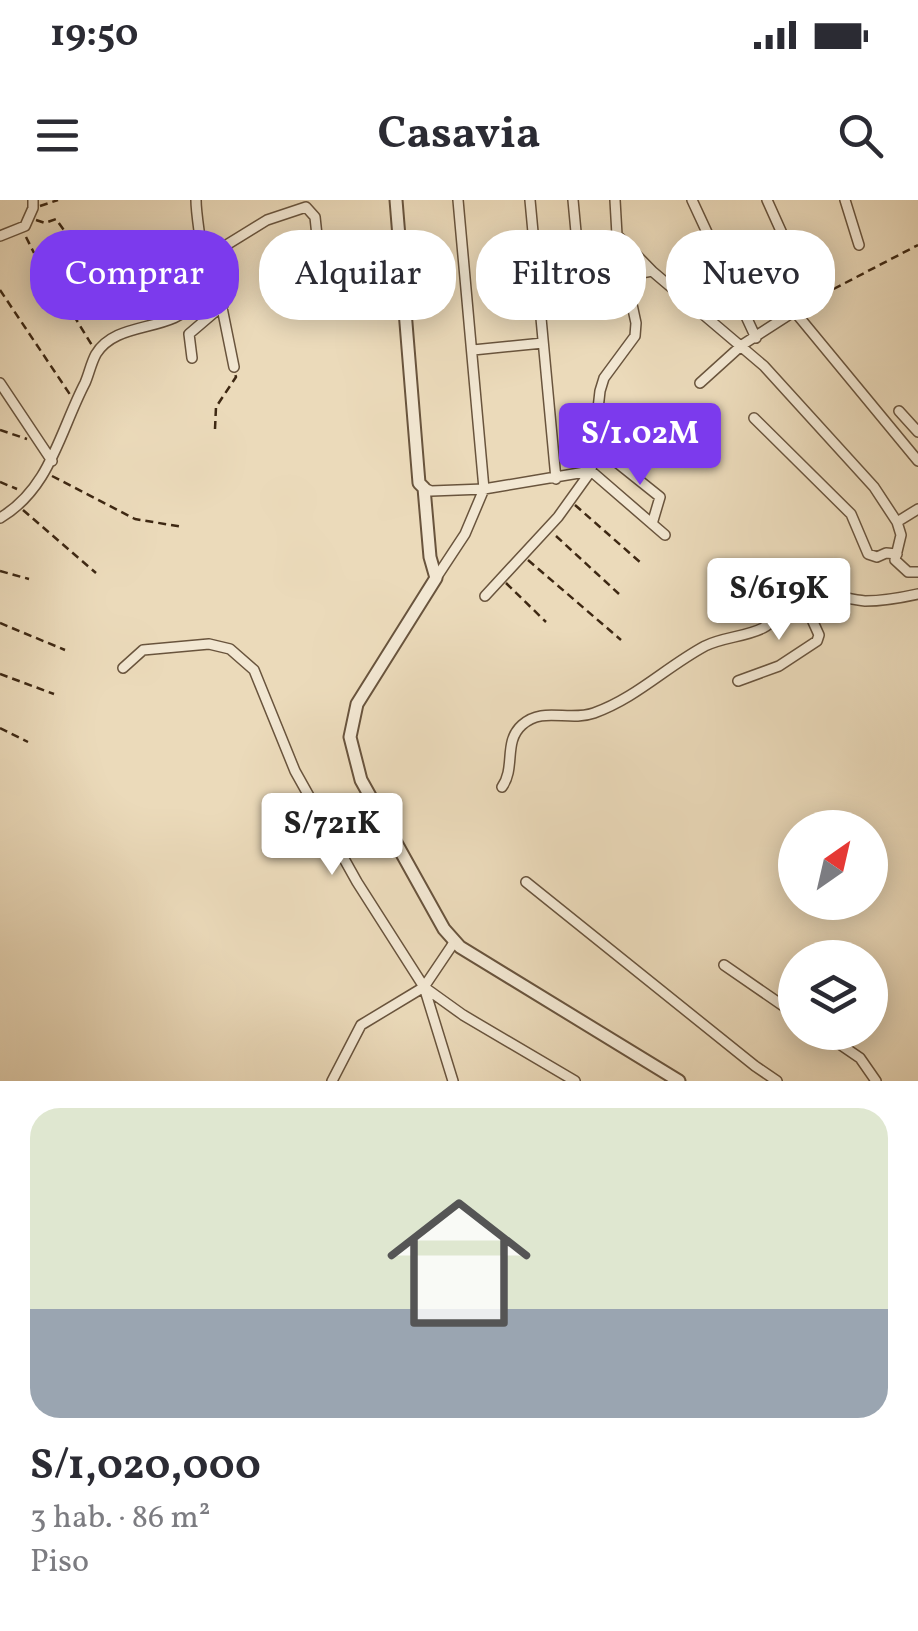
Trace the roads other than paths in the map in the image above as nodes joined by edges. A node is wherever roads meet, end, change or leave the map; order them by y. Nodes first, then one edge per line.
1 (196, 200) edge
2 (396, 200) edge
3 (458, 200) edge
4 (530, 200) edge
5 (573, 200) edge
6 (615, 200) edge
7 (692, 200) edge
8 (845, 200) edge
9 (770, 202) edge
10 (33, 204) edge
11 (199, 230) edge
12 (316, 230) edge
13 (533, 230) edge
14 (576, 230) edge
15 (617, 230) edge
16 (782, 230) edge
17 (1, 233) edge
18 (239, 240) edge
19 (859, 245) dead end
20 (646, 265) edge
21 (652, 271) junction
22 (646, 272) edge
23 (163, 320) edge
24 (205, 320) edge
25 (225, 320) edge
26 (541, 320) edge
27 (635, 320) edge
28 (784, 320) edge
29 (803, 320) edge
30 (756, 338) junction
31 (543, 343) junction
32 (742, 345) junction
33 (473, 350) junction
34 (192, 358) dead end
35 (235, 372) road end
36 (0, 383) edge
37 (700, 383) dead end
38 (900, 411) dead end
39 (754, 418) dead end
40 (918, 432) edge
41 (593, 453) junction
42 (48, 457) junction
43 (918, 461) edge
44 (591, 471) junction
45 (556, 479) junction
46 (424, 488) junction
47 (484, 489) junction
48 (918, 510) edge
49 (0, 518) edge
50 (897, 522) junction
51 (652, 524) junction
52 (664, 535) dead end
53 (897, 554) junction
54 (918, 572) edge
55 (436, 578) junction
56 (918, 594) edge
57 (485, 596) dead end
58 (801, 596) junction
59 (123, 668) dead end
60 (738, 681) dead end
61 (502, 788) dead end
62 (526, 882) dead end
63 (454, 941) junction
64 (724, 964) dead end
65 (424, 987) junction
66 (778, 1002) edge
67 (848, 1050) edge
68 (332, 1081) edge
69 (453, 1081) edge
70 (575, 1081) edge
71 (680, 1081) edge
72 (777, 1081) edge
73 (876, 1081) edge

1 - 11 street
2 - 46 street
3 - 33 street
4 - 13 street
5 - 14 street
6 - 15 street
7 - 30 street
8 - 19 street
9 - 16 street
10 - 17 street
12 - 18 street
20 - 21 street
21 - 22 street
21 - 32 street
23 - 42 street
24 - 34 street
25 - 35 street
26 - 31 street
27 - 41 street
28 - 30 street
29 - 43 street
30 - 32 street
31 - 33 street
31 - 45 street
32 - 37 street
32 - 50 street
33 - 47 street
36 - 42 street
38 - 40 street
39 - 53 street
41 - 44 street
41 - 51 street
42 - 49 street
44 - 45 street
44 - 51 street
44 - 57 street
45 - 47 street
46 - 47 street
46 - 55 street
47 - 55 street
48 - 50 street
50 - 53 street
51 - 52 street
53 - 54 street
55 - 63 street
56 - 58 street
58 - 60 street
58 - 61 street
59 - 65 street
62 - 72 street
63 - 65 street
63 - 71 street
64 - 66 street
65 - 68 street
65 - 69 street
65 - 70 street
67 - 73 street

